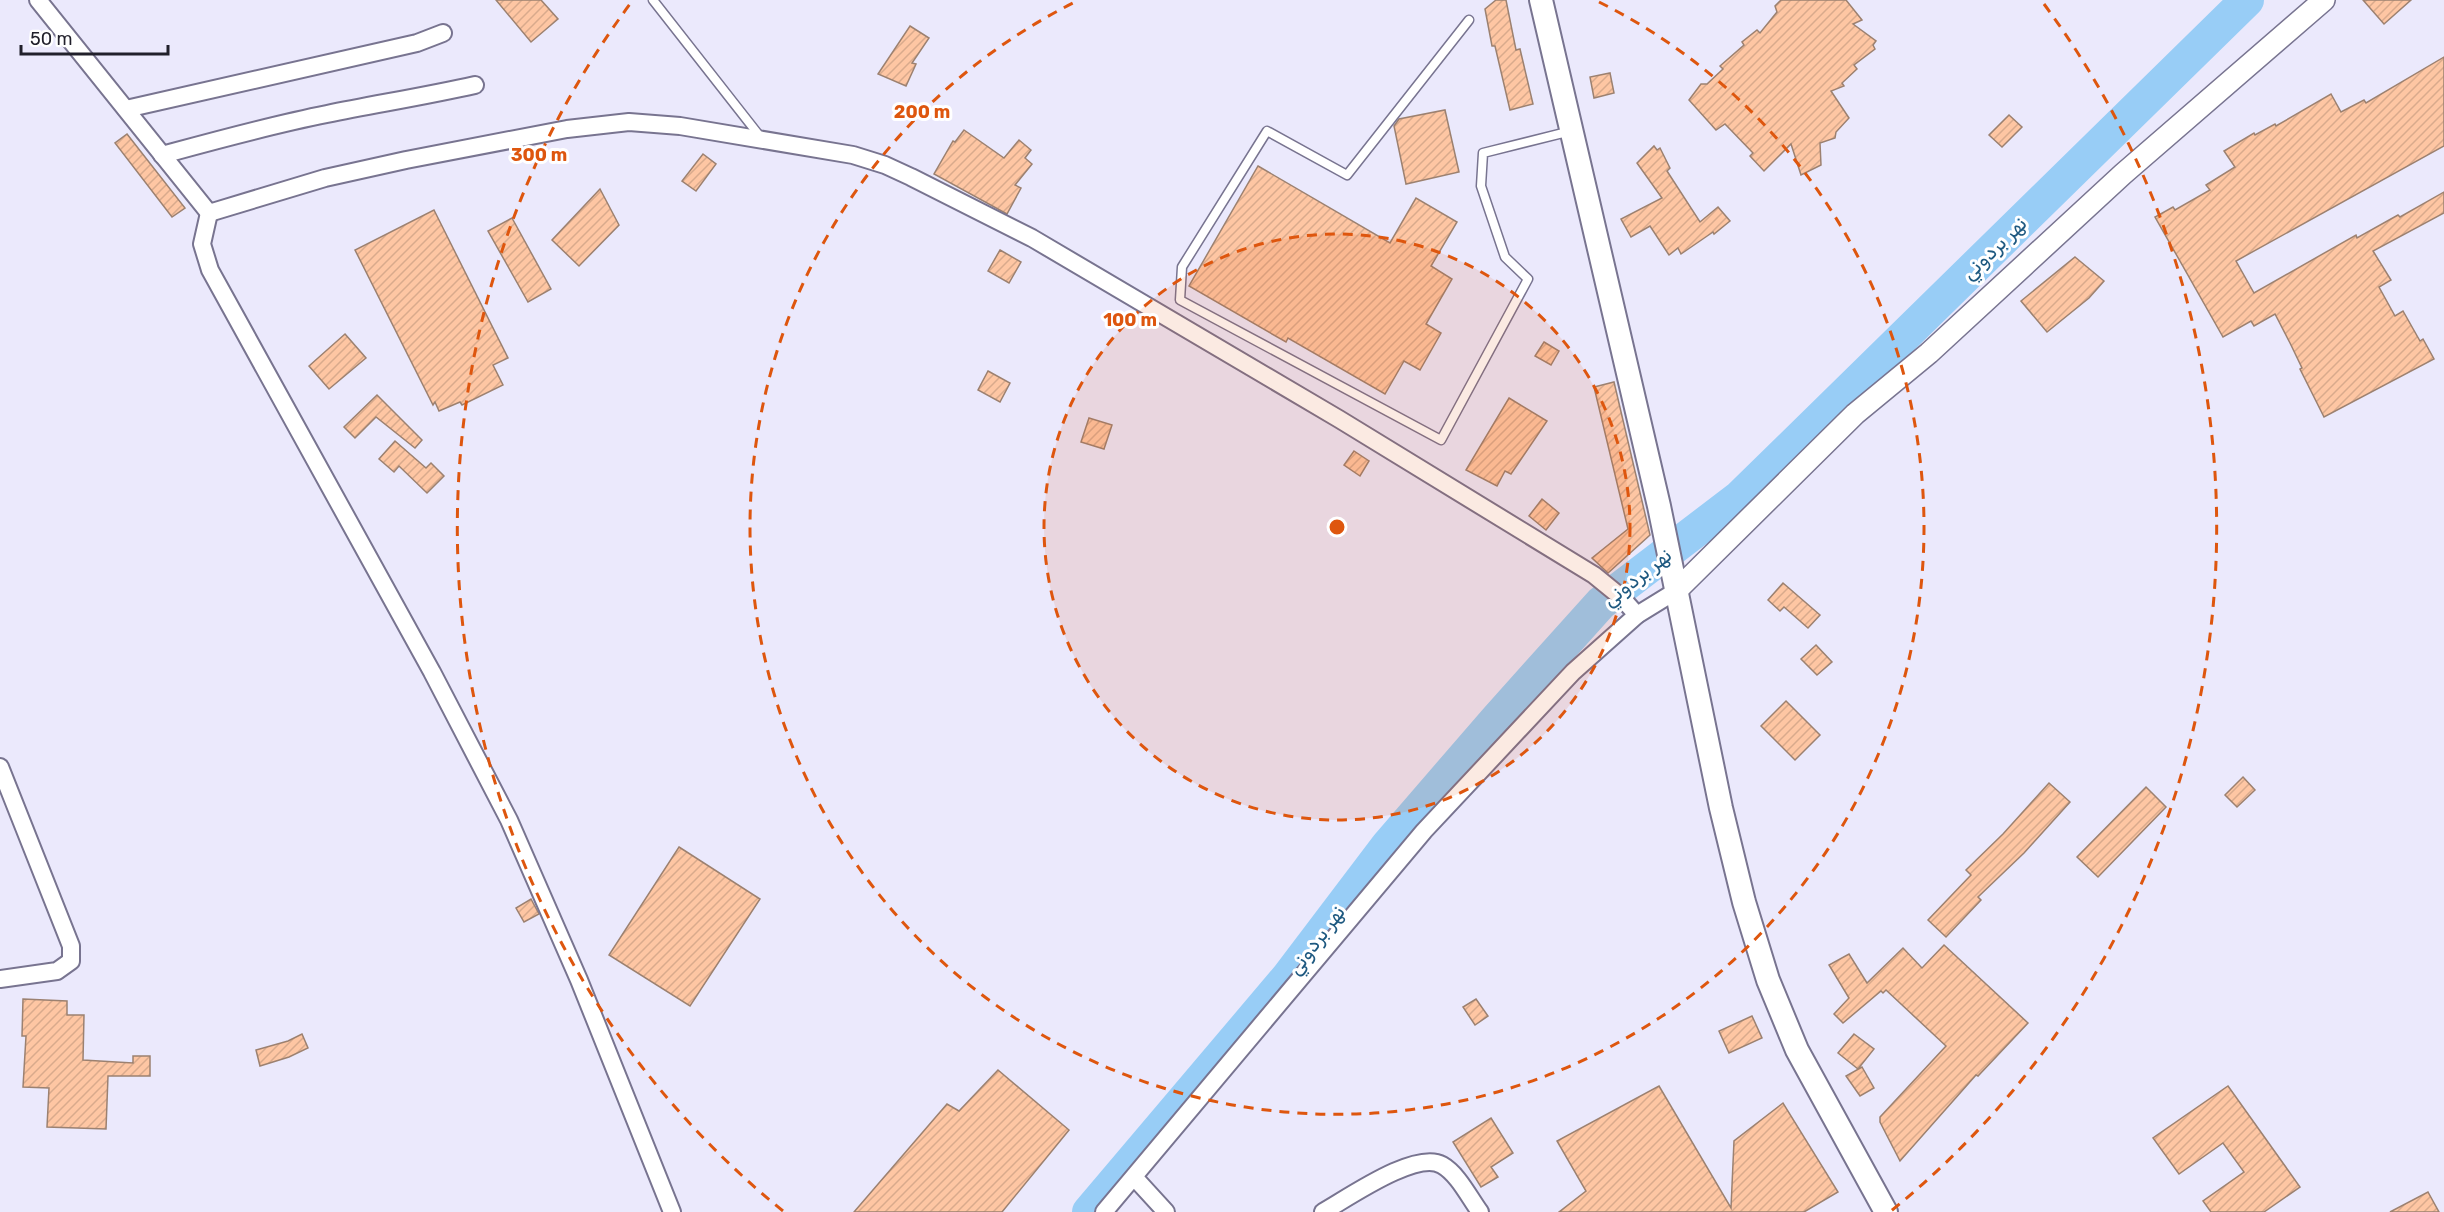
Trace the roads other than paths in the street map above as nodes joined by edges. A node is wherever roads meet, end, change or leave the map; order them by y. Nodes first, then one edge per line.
1 (38, 0) edge
2 (653, 0) edge
3 (1541, 0) edge
4 (2324, 0) edge
5 (1469, 20) dead end
6 (443, 33) dead end
7 (475, 85) dead end
8 (126, 109) junction
9 (1571, 131) junction
10 (763, 139) junction
11 (162, 155) junction
12 (209, 213) junction
13 (1674, 581) junction
14 (1637, 615) junction
15 (0, 767) edge
16 (0, 979) edge
17 (1134, 1177) junction
18 (672, 1212) edge
19 (1104, 1212) edge
20 (1166, 1212) edge
21 (1323, 1212) edge
22 (1480, 1212) edge
23 (1886, 1212) edge

1 - 8 street
2 - 10 lane
3 - 9 main road
4 - 13 street
5 - 9 lane
6 - 8 street
7 - 11 street
8 - 11 street
9 - 13 main road
10 - 12 street
10 - 14 street
11 - 12 street
12 - 18 street
13 - 14 street
13 - 23 main road
14 - 17 street
15 - 16 street
17 - 19 street
17 - 20 street
21 - 22 street

